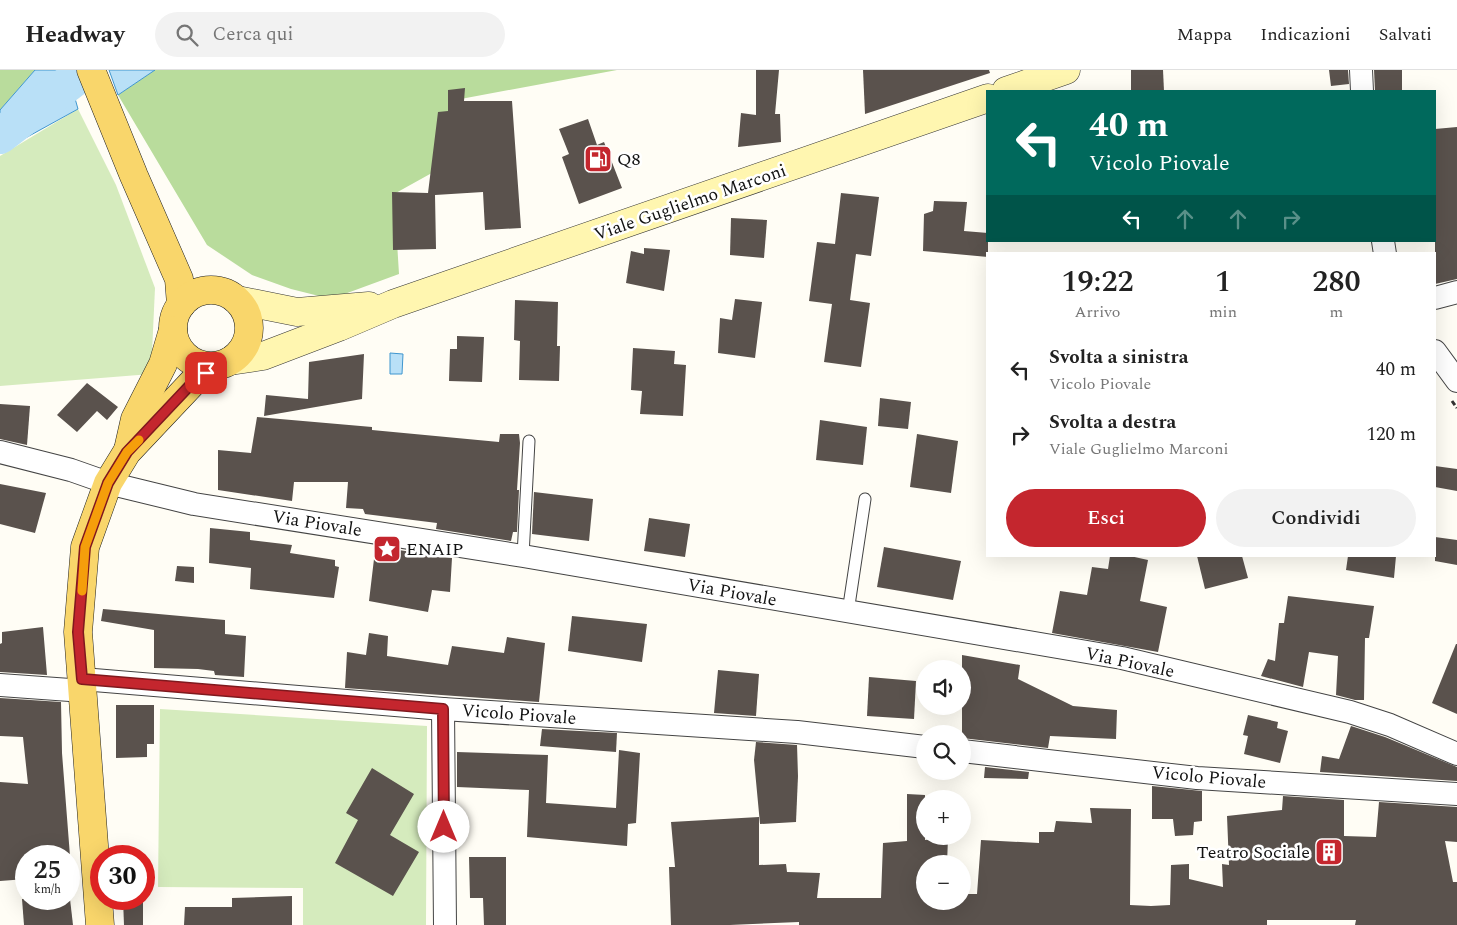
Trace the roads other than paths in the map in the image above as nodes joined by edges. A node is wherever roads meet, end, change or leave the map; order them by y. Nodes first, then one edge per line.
1 (92, 70) edge
2 (1066, 70) edge
3 (1361, 70) edge
4 (1009, 90) edge
5 (1362, 90) edge
6 (986, 99) edge
7 (148, 207) junction
8 (209, 290) junction
9 (1457, 292) edge
10 (1436, 298) edge
11 (237, 300) junction
12 (393, 304) junction
13 (177, 318) junction
14 (1436, 352) edge
15 (223, 364) junction
16 (1457, 381) edge
17 (529, 441) dead end
18 (0, 452) edge
19 (127, 452) junction
20 (108, 483) junction
21 (864, 499) dead end
22 (523, 556) junction
23 (848, 612) junction
24 (0, 685) edge
25 (83, 685) junction
26 (443, 709) junction
27 (916, 746) edge
28 (971, 752) edge
29 (1457, 754) edge
30 (1457, 794) edge
31 (100, 925) edge
32 (445, 925) edge

1 - 7 main road
2 - 4 main road
3 - 5 street
6 - 12 main road, Viale Guglielmo Marconi
7 - 8 main road
7 - 13 main road
8 - 11 main road
8 - 13 main road
9 - 10 street
11 - 12 main road, Viale Guglielmo Marconi
11 - 15 main road
12 - 15 main road, Viale Guglielmo Marconi
13 - 15 main road
13 - 19 main road, Viale Guglielmo Marconi
14 - 16 street
15 - 19 main road, Viale Guglielmo Marconi
17 - 22 lane
18 - 20 street, Via Piovale
19 - 20 main road, Viale Guglielmo Marconi
20 - 22 street, Via Piovale
20 - 25 main road, Viale Guglielmo Marconi
21 - 23 lane
22 - 23 street, Via Piovale
23 - 29 street, Via Piovale
24 - 25 street, Vicolo Piovale
25 - 26 street, Vicolo Piovale
25 - 31 main road, Viale Guglielmo Marconi
26 - 27 street, Vicolo Piovale
26 - 32 street
28 - 30 street, Vicolo Piovale

